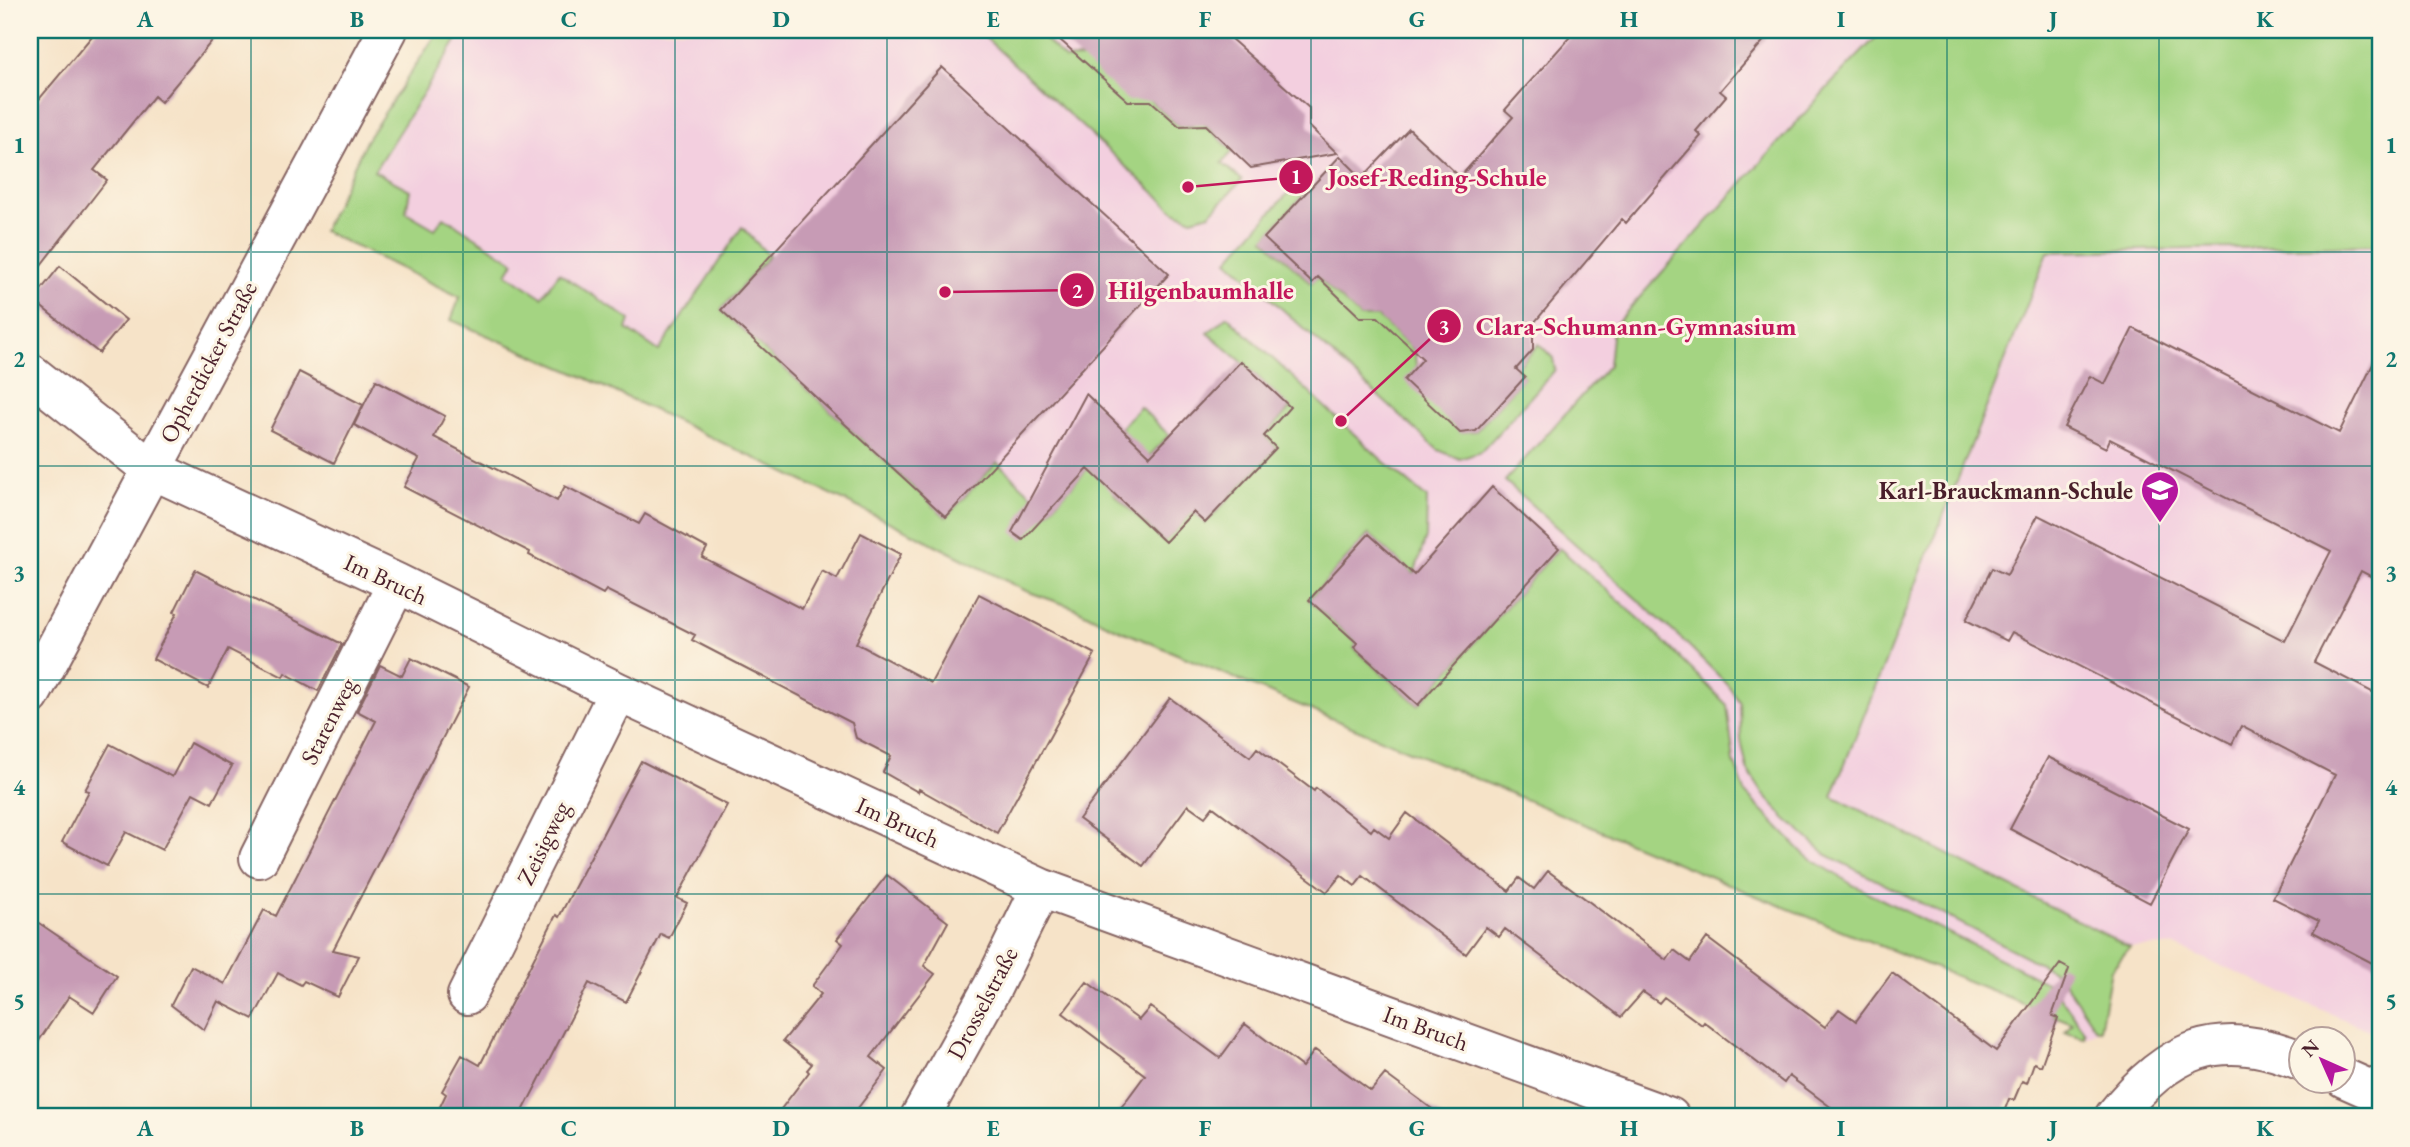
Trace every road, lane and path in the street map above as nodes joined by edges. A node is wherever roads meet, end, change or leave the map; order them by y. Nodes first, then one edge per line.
1 (388, 30) edge
2 (30, 373) edge
3 (150, 469) junction
4 (397, 583) junction
5 (618, 692) junction
6 (30, 696) edge
7 (259, 858) dead end
8 (1041, 888) junction
9 (467, 995) dead end
10 (2288, 1057) edge
11 (920, 1117) edge
12 (1670, 1117) edge
13 (2114, 1117) edge

1 - 3 street, Opherdicker Straße
2 - 3 street, Im Bruch
3 - 4 street, Im Bruch
3 - 6 street, Opherdicker Straße
4 - 5 street, Im Bruch
4 - 7 street, Starenweg
5 - 8 street, Im Bruch
5 - 9 street, Zeisigweg
8 - 11 street, Drosselstraße
8 - 12 street, Im Bruch
10 - 13 street

